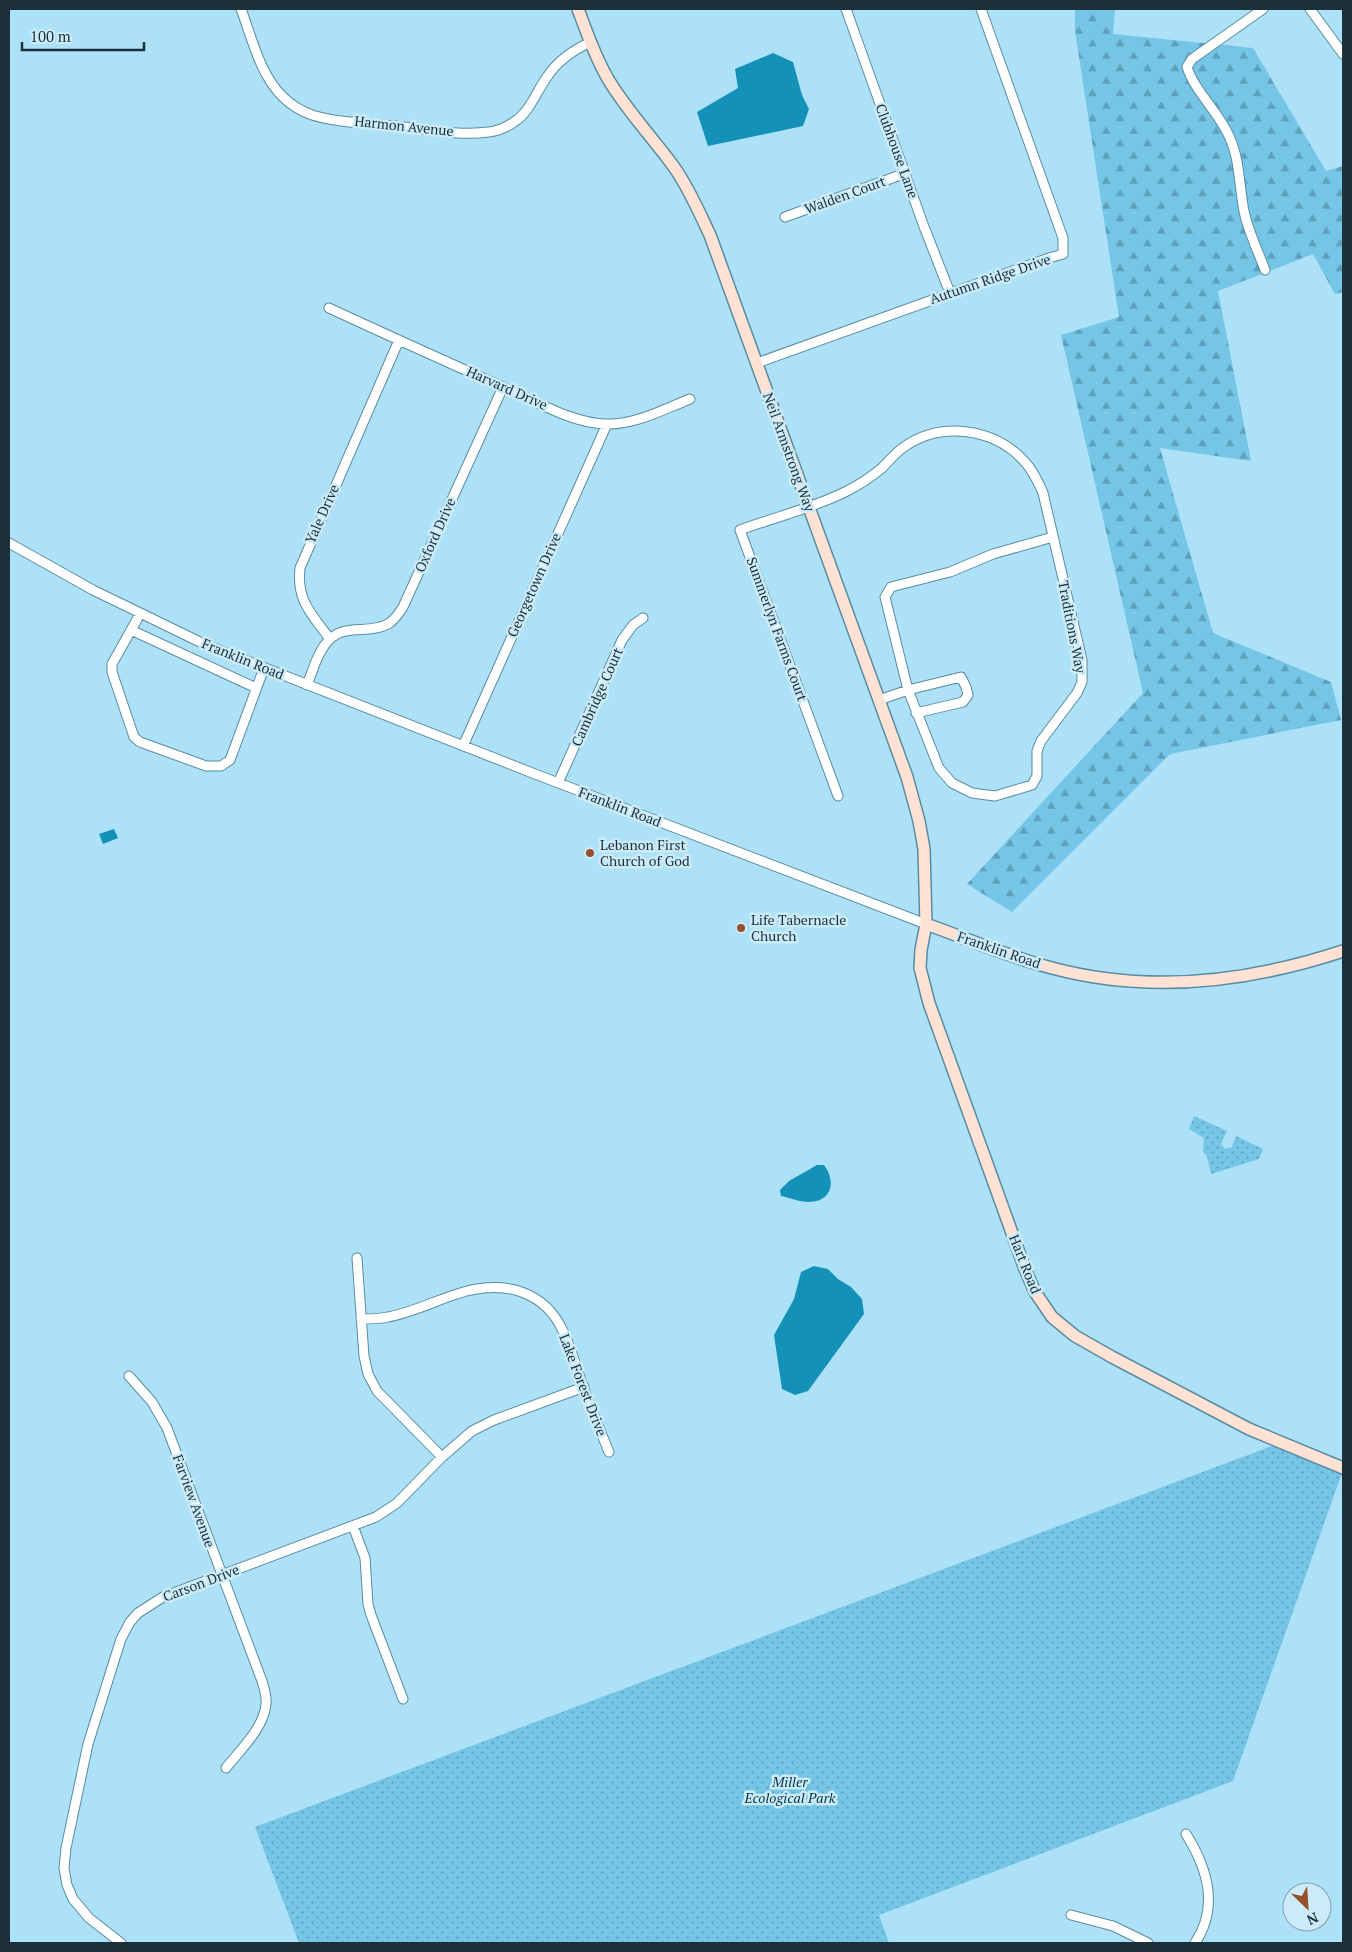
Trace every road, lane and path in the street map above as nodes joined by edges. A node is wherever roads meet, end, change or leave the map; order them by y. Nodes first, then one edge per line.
1 (242, 9) edge
2 (578, 9) edge
3 (846, 9) edge
4 (981, 9) edge
5 (1263, 9) edge
6 (1310, 9) edge
7 (591, 42) junction
8 (1343, 54) edge
9 (906, 173) junction
10 (785, 217) dead end
11 (1265, 270) dead end
12 (950, 293) junction
13 (329, 308) dead end
14 (399, 340) junction
15 (757, 363) junction
16 (503, 387) junction
17 (690, 399) dead end
18 (607, 424) junction
19 (808, 506) junction
20 (1053, 537) junction
21 (9, 543) edge
22 (140, 614) junction
23 (643, 618) dead end
24 (131, 630) junction
25 (330, 639) junction
26 (264, 668) junction
27 (307, 685) junction
28 (256, 688) junction
29 (908, 690) junction
30 (879, 700) junction
31 (916, 713) junction
32 (463, 746) junction
33 (558, 783) junction
34 (838, 796) dead end
35 (926, 924) junction
36 (1343, 951) edge
37 (357, 1258) dead end
38 (361, 1319) junction
39 (129, 1376) dead end
40 (584, 1387) junction
41 (609, 1452) dead end
42 (442, 1457) junction
43 (1343, 1468) edge
44 (354, 1526) junction
45 (221, 1575) junction
46 (402, 1699) dead end
47 (226, 1768) dead end
48 (1186, 1834) dead end
49 (1071, 1916) dead end
50 (121, 1943) edge
51 (1148, 1943) edge
52 (1195, 1943) edge

1 - 7 street, Harmon Avenue
2 - 7 main road, Neil Armstrong Way
3 - 9 street, Clubhouse Lane
4 - 12 street, Autumn Ridge Drive
5 - 11 street
6 - 8 street
7 - 15 main road, Neil Armstrong Way
9 - 10 street, Walden Court
9 - 12 street, Clubhouse Lane
12 - 15 street, Autumn Ridge Drive
13 - 14 street, Harvard Drive
14 - 16 street, Harvard Drive
14 - 25 street, Yale Drive
15 - 19 main road, Neil Armstrong Way
16 - 18 street, Harvard Drive
16 - 25 street, Oxford Drive
17 - 18 street, Harvard Drive
18 - 32 street, Georgetown Drive
19 - 20 street, Traditions Way
19 - 30 main road, Neil Armstrong Way
19 - 34 street, Summerlyn Farms Court
20 - 29 street, Traditions Way
20 - 31 street, Traditions Way
21 - 22 street, Franklin Road
22 - 24 street
22 - 26 street, Franklin Road
23 - 33 street, Cambridge Court
24 - 28 street
24 - 28 street
25 - 27 street
26 - 27 street, Franklin Road
26 - 28 street
27 - 32 street, Franklin Road
29 - 30 street
29 - 31 street, Traditions Way
29 - 31 street
30 - 35 main road, Neil Armstrong Way
32 - 33 street, Franklin Road
33 - 35 street, Franklin Road
35 - 36 main road, Franklin Road
35 - 43 main road, Hart Road
37 - 38 street
38 - 40 street, Lake Forest Drive
38 - 42 street
39 - 45 street, Farview Avenue
40 - 41 street, Lake Forest Drive
40 - 42 street, Carson Drive
42 - 44 street, Carson Drive
44 - 45 street, Carson Drive
44 - 46 street
45 - 47 street, Farview Avenue
45 - 50 street, Carson Drive
48 - 52 street
49 - 51 street

